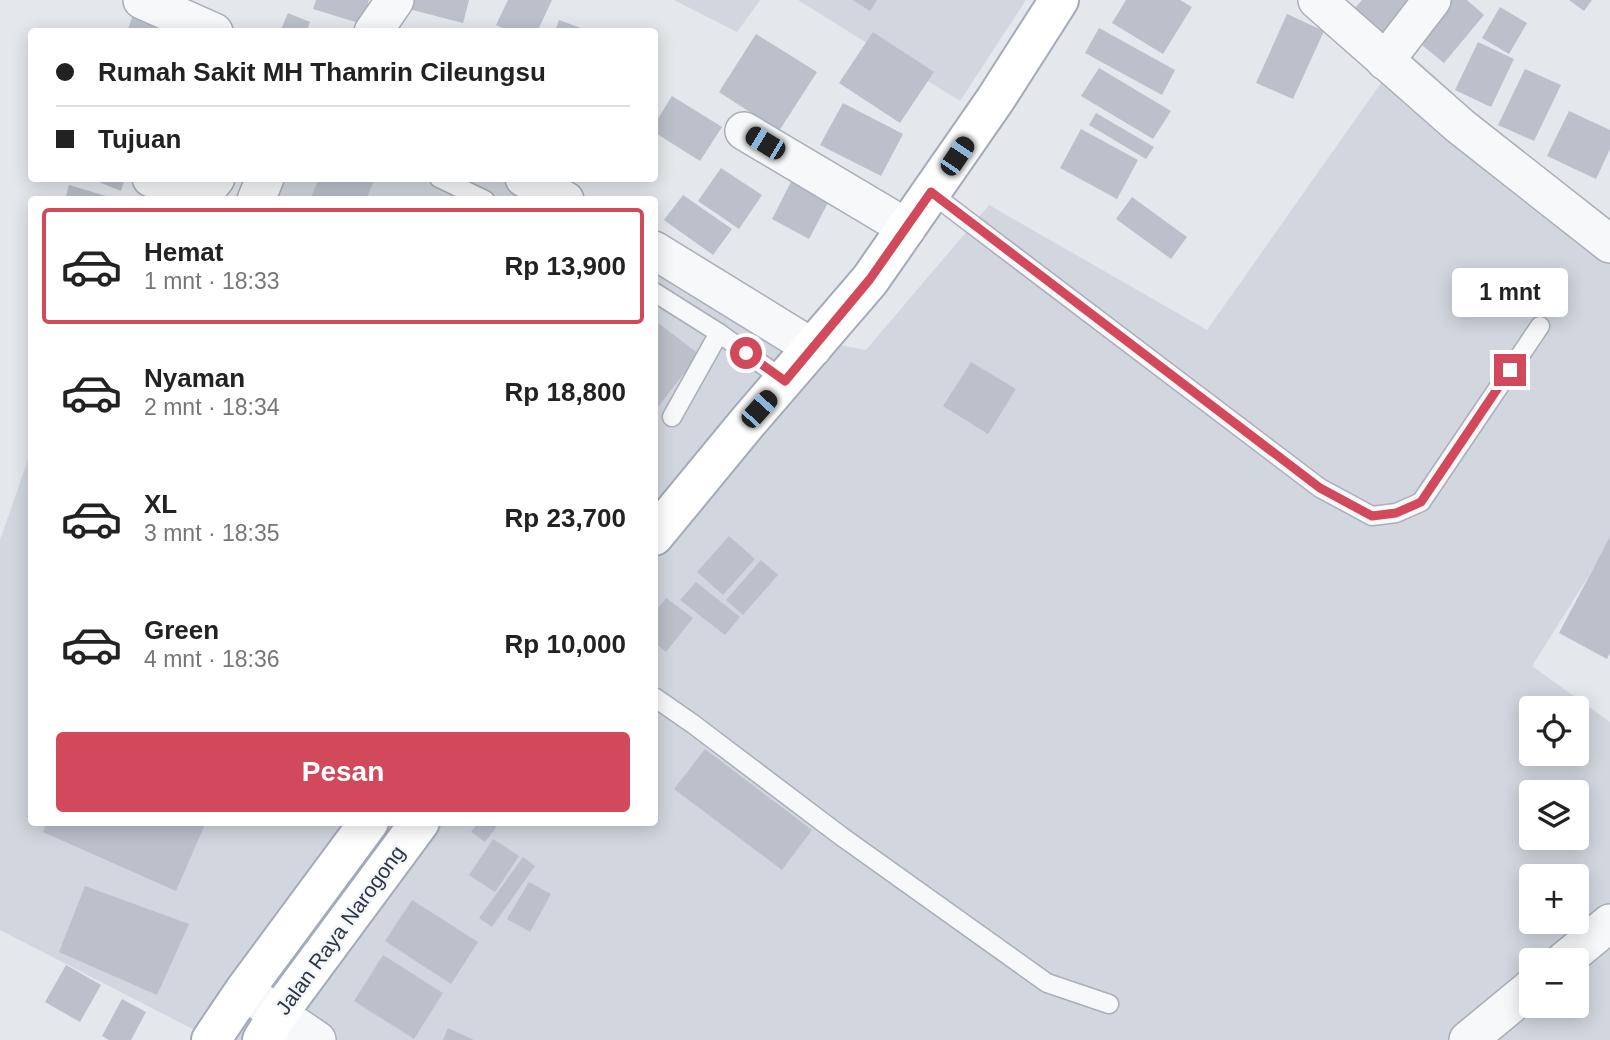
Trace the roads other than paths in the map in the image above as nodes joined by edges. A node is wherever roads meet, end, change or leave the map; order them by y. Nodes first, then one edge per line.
1 (142, 0) edge
2 (395, 0) edge
3 (1317, 0) edge
4 (1432, 0) edge
5 (1051, 3) edge
6 (205, 28) edge
7 (376, 28) edge
8 (1385, 61) junction
9 (744, 131) dead end
10 (162, 182) edge
11 (213, 182) edge
12 (447, 182) edge
13 (531, 182) edge
14 (931, 192) junction
15 (477, 196) edge
16 (558, 196) edge
17 (906, 228) junction
18 (1610, 244) edge
19 (658, 252) edge
20 (658, 294) edge
21 (1540, 326) dead end
22 (719, 332) junction
23 (813, 348) junction
24 (785, 381) junction
25 (672, 416) dead end
26 (747, 423) junction
27 (658, 510) edge
28 (658, 531) edge
29 (658, 700) edge
30 (366, 826) edge
31 (416, 826) edge
32 (1610, 923) edge
33 (1580, 948) edge
34 (244, 992) junction
35 (1519, 998) edge
36 (1109, 1004) dead end
37 (270, 1027) edge
38 (211, 1040) edge
39 (317, 1040) edge
40 (1468, 1040) edge

1 - 6 street
2 - 7 street
3 - 8 street
4 - 8 street
5 - 14 main road
8 - 18 street
9 - 17 street
10 - 11 street
12 - 15 lane
13 - 16 street
14 - 17 main road
14 - 21 lane
17 - 23 main road
19 - 23 street
20 - 22 lane
22 - 24 lane
22 - 25 lane
23 - 24 main road
24 - 26 main road
26 - 27 main road
26 - 28 main road
29 - 36 lane
30 - 34 main road, Jalan Raya Narogong
31 - 37 main road, Jalan Raya Narogong
32 - 33 street
34 - 37 street
34 - 38 main road, Jalan Raya Narogong
35 - 40 street
37 - 39 street

